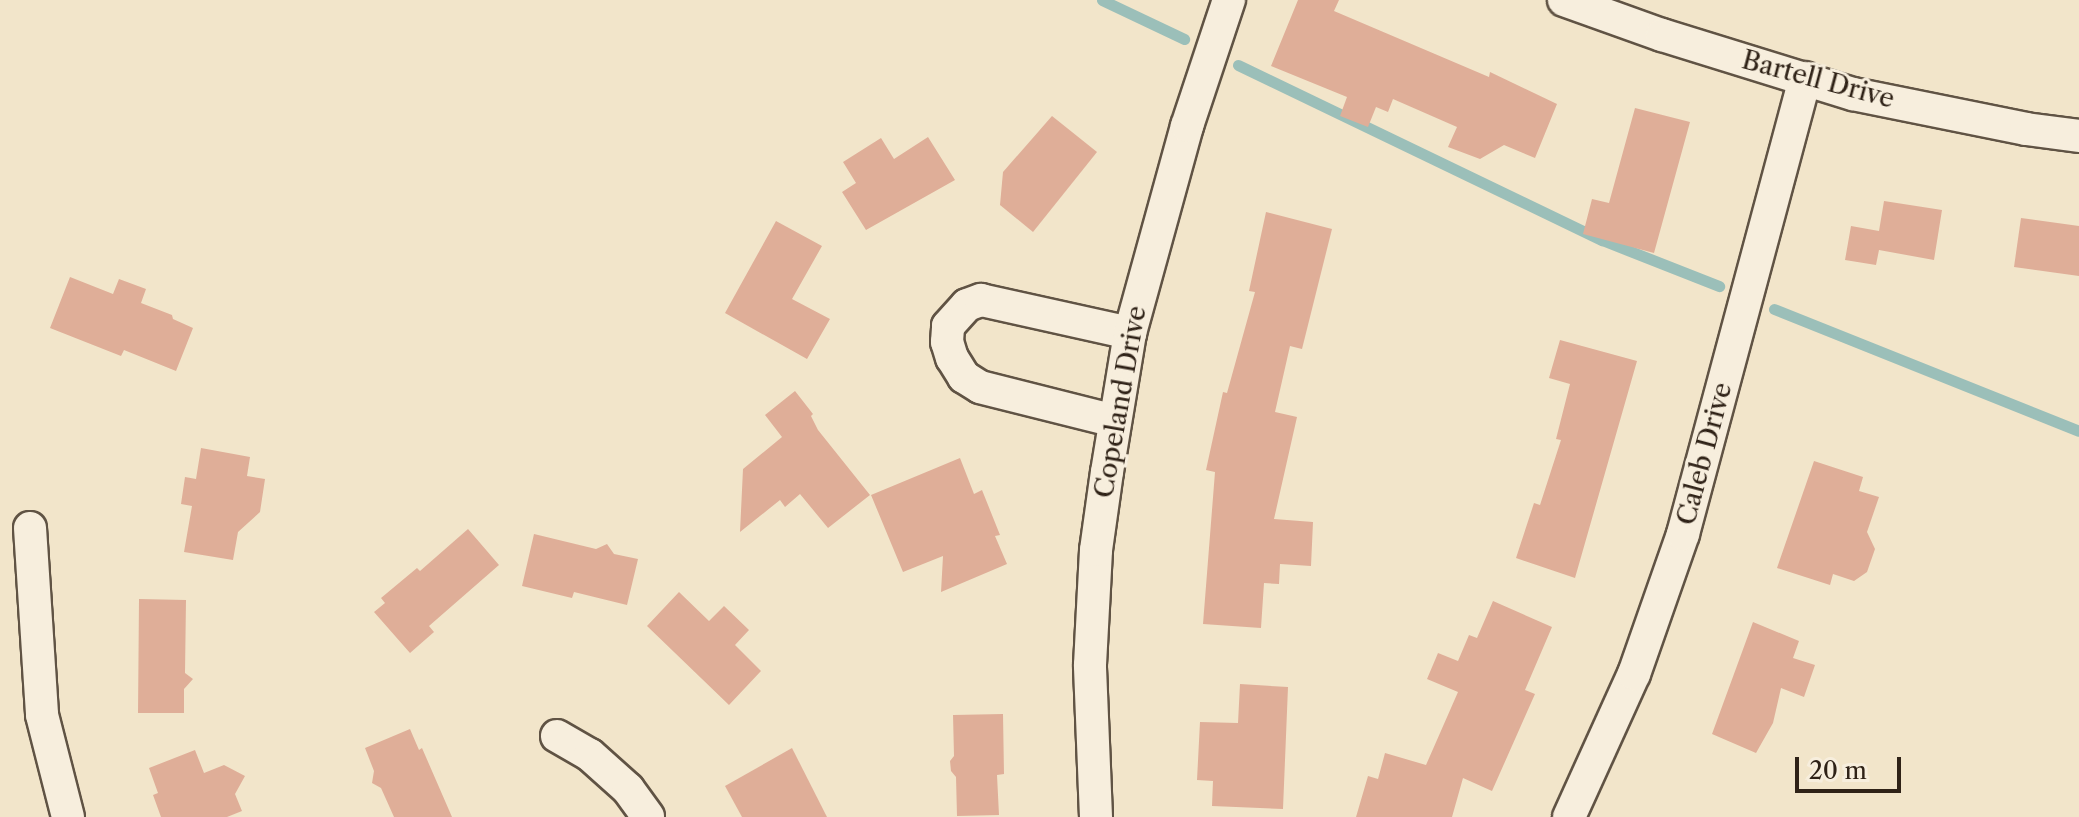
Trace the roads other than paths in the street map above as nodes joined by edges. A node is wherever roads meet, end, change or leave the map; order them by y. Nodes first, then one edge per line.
1 (1229, 0) edge
2 (1564, 0) edge
3 (1805, 78) junction
4 (2079, 136) edge
5 (1130, 333) junction
6 (1115, 421) junction
7 (30, 528) dead end
8 (557, 736) dead end
9 (68, 817) edge
10 (648, 817) edge
11 (1096, 817) edge
12 (1569, 817) edge

1 - 5 street, Copeland Drive
2 - 3 street, Bartell Drive
3 - 4 street, Bartell Drive
3 - 12 street, Caleb Drive
5 - 6 street, Copeland Drive
5 - 6 street
6 - 11 street, Copeland Drive
7 - 9 street
8 - 10 street

